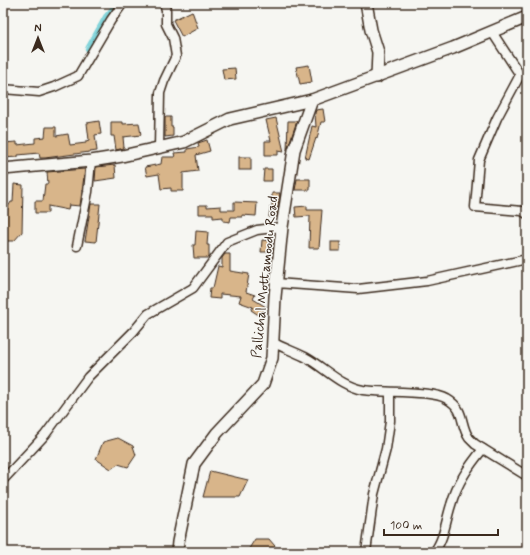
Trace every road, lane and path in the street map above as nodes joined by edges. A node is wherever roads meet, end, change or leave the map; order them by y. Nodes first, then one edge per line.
1 (123, 3) edge
2 (164, 3) edge
3 (366, 3) edge
4 (527, 17) edge
5 (492, 32) junction
6 (377, 77) junction
7 (3, 88) edge
8 (312, 100) junction
9 (160, 148) junction
10 (91, 161) junction
11 (3, 169) edge
12 (527, 214) edge
13 (282, 227) junction
14 (77, 246) dead end
15 (527, 259) edge
16 (276, 283) junction
17 (274, 343) junction
18 (390, 392) junction
19 (483, 449) junction
20 (527, 476) edge
21 (3, 480) edge
22 (178, 552) edge
23 (366, 552) edge
24 (434, 552) edge

1 - 7 street
2 - 9 street
3 - 6 street
4 - 5 street
5 - 6 street
5 - 12 street
6 - 8 street
8 - 9 street
8 - 13 street, Pallichal Mottamoodu Road
9 - 10 street
10 - 11 street
10 - 14 street
13 - 16 street, Pallichal Mottamoodu Road
13 - 21 street
15 - 16 street
16 - 17 street, Pallichal Mottamoodu Road
17 - 18 street
17 - 22 street, Pallichal Mottamoodu Road
18 - 19 street
18 - 23 street
19 - 20 street
19 - 24 street

